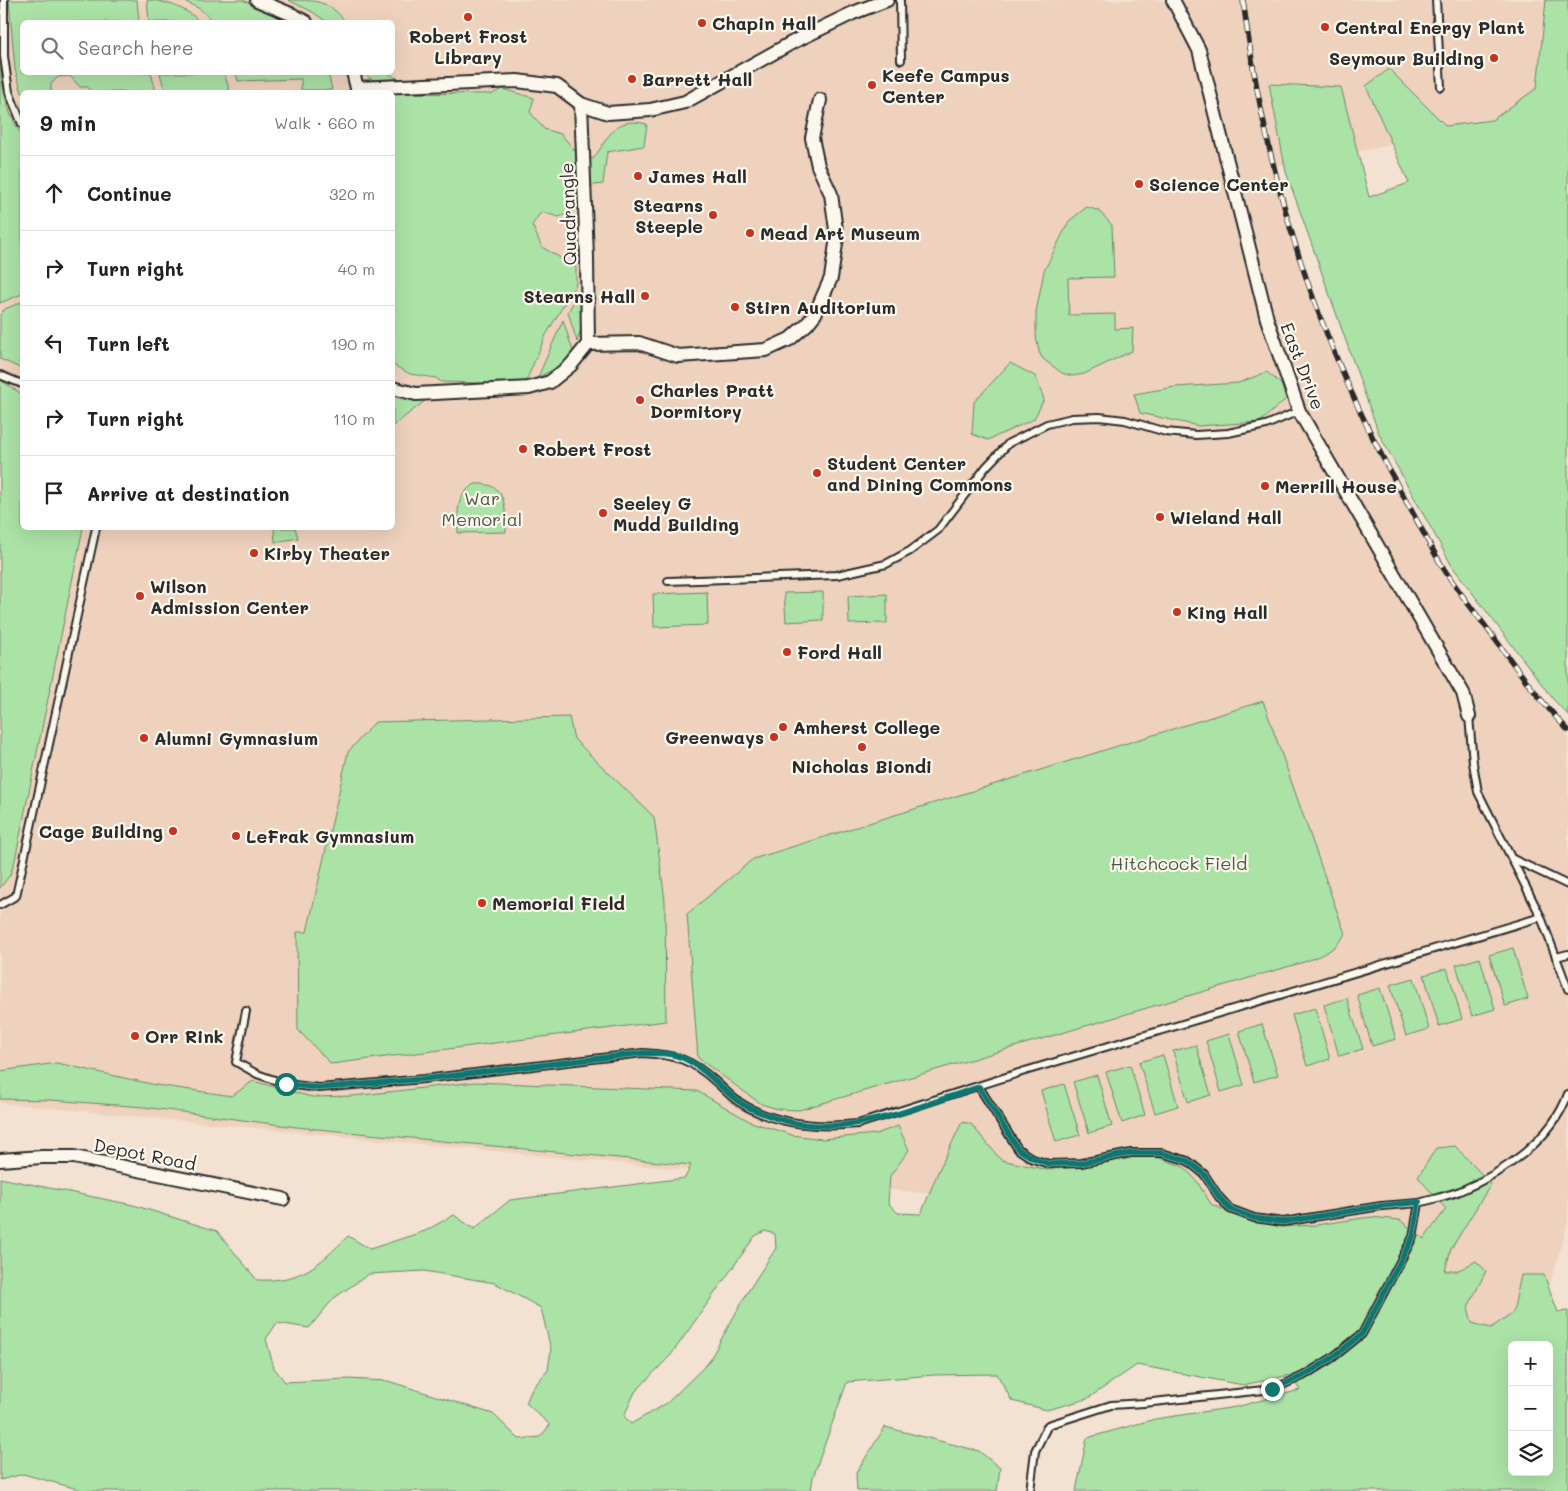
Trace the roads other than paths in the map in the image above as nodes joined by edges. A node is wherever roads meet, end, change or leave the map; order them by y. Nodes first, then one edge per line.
1 (4, 0) edge
2 (257, 0) edge
3 (886, 0) edge
4 (900, 0) edge
5 (1173, 0) edge
6 (1436, 0) edge
7 (303, 20) edge
8 (901, 60) dead end
9 (354, 75) edge
10 (1441, 87) dead end
11 (357, 90) edge
12 (820, 100) dead end
13 (581, 104) junction
14 (20, 119) edge
15 (588, 344) junction
16 (0, 375) edge
17 (20, 383) edge
18 (395, 389) edge
19 (1299, 411) junction
20 (96, 530) edge
21 (668, 581) dead end
22 (1469, 716) joint
23 (1512, 858) junction
24 (1568, 885) edge
25 (0, 905) edge
26 (1541, 917) junction
27 (1568, 954) edge
28 (1556, 957) junction
29 (1568, 989) edge
30 (246, 1011) dead end
31 (979, 1087) junction
32 (1568, 1094) edge
33 (0, 1160) edge
34 (283, 1199) dead end
35 (1419, 1202) junction
36 (1030, 1491) edge

1 - 14 lane
2 - 7 street
3 - 13 street
4 - 8 lane
5 - 19 street, East Drive
6 - 10 lane
9 - 11 street
11 - 13 street
12 - 15 street
13 - 15 street, Quadrangle
15 - 18 street
16 - 17 lane
19 - 21 lane
19 - 22 street, East Drive
20 - 25 lane
22 - 23 lane
23 - 24 lane
23 - 26 lane
26 - 28 lane
26 - 31 lane
27 - 28 lane
28 - 29 lane
30 - 31 lane
31 - 35 lane
32 - 35 lane
33 - 34 street, Depot Road
35 - 36 lane

